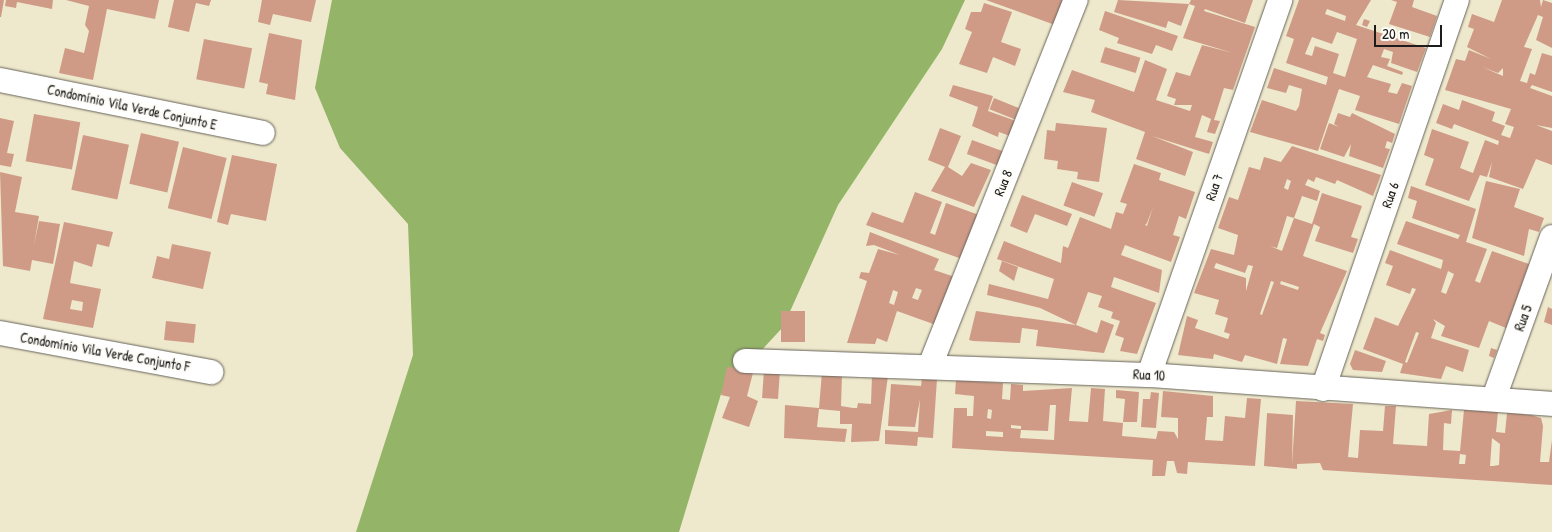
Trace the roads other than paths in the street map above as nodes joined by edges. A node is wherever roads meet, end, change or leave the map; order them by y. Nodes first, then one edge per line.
1 (1076, 0) edge
2 (1280, 0) edge
3 (1456, 0) edge
4 (0, 80) edge
5 (263, 134) dead end
6 (1552, 237) edge
7 (0, 333) edge
8 (745, 361) dead end
9 (930, 366) junction
10 (211, 372) dead end
11 (1149, 375) junction
12 (1323, 389) junction
13 (1494, 398) junction
14 (1552, 404) edge

1 - 9 street, Rua 8
2 - 11 street, Rua 7
3 - 12 street, Rua 6
4 - 5 street, Condomínio Vila Verde Conjunto E
6 - 13 street, Rua 5
7 - 10 street, Condomínio Vila Verde Conjunto F
8 - 9 street, Rua 10
9 - 11 street, Rua 10
11 - 12 street, Rua 10
12 - 13 street, Rua 10
13 - 14 street, Rua 10

